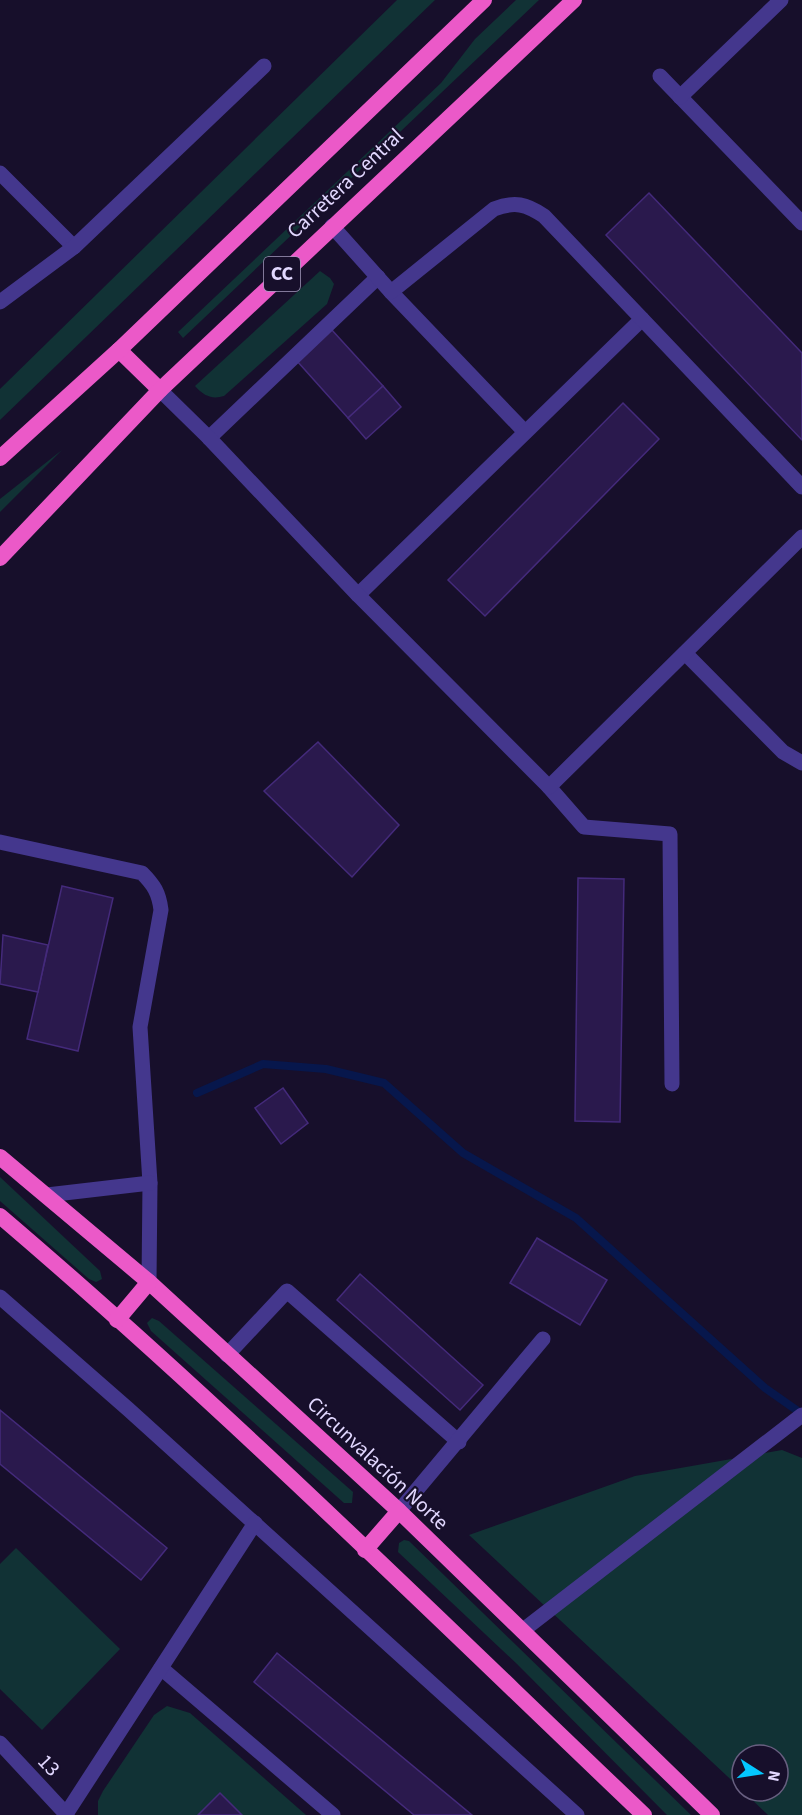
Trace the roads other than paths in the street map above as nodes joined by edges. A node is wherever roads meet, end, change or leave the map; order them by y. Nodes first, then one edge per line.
1 (484, 0) edge
2 (574, 0) edge
3 (781, 0) edge
4 (264, 66) dead end
5 (660, 76) dead end
6 (680, 97) junction
7 (0, 173) edge
8 (802, 224) edge
9 (332, 226) junction
10 (74, 248) junction
11 (378, 277) junction
12 (391, 291) junction
13 (0, 302) edge
14 (642, 319) junction
15 (119, 350) junction
16 (160, 390) junction
17 (525, 432) junction
18 (208, 438) junction
19 (0, 458) edge
20 (802, 487) edge
21 (802, 537) edge
22 (0, 558) edge
23 (357, 595) junction
24 (685, 653) junction
25 (802, 763) edge
26 (549, 787) junction
27 (0, 842) edge
28 (672, 1084) dead end
29 (0, 1156) edge
30 (150, 1183) junction
31 (47, 1196) junction
32 (0, 1216) edge
33 (149, 1282) junction
34 (0, 1297) edge
35 (117, 1320) junction
36 (543, 1339) dead end
37 (227, 1355) junction
38 (802, 1415) edge
39 (459, 1442) junction
40 (399, 1511) junction
41 (255, 1523) junction
42 (365, 1550) junction
43 (522, 1631) junction
44 (161, 1668) junction
45 (0, 1743) edge
46 (573, 1814) edge
47 (66, 1815) edge
48 (333, 1815) edge
49 (644, 1815) edge
50 (712, 1815) edge

1 - 15 highway, Carretera Central
2 - 9 highway, Carretera Central / CC
3 - 6 street
4 - 10 street
5 - 6 street
6 - 8 street
7 - 10 street
9 - 11 street
9 - 16 highway, Carretera Central / CC
10 - 13 street
11 - 12 street
11 - 18 street
12 - 14 street
12 - 17 street
14 - 17 street
14 - 20 street
15 - 16 highway
15 - 19 highway, Carretera Central
16 - 18 street
16 - 22 highway, Carretera Central / CC
17 - 23 street
18 - 23 street
21 - 24 street
23 - 26 street
24 - 25 street
24 - 26 street
26 - 28 street
27 - 30 street
29 - 31 highway, Circunvalación Norte
30 - 31 street
30 - 33 street
31 - 33 highway, Circunvalación Norte
32 - 35 highway
33 - 35 highway
33 - 37 highway, Circunvalación Norte
34 - 41 street
35 - 42 highway
36 - 39 street
37 - 39 street
37 - 40 highway, Circunvalación Norte
38 - 43 street
39 - 40 street
40 - 42 highway
40 - 43 highway, Circunvalación Norte
41 - 44 street
41 - 46 street
42 - 49 highway
43 - 50 highway, Circunvalación Norte
44 - 47 street
44 - 48 street
45 - 47 street, 13

